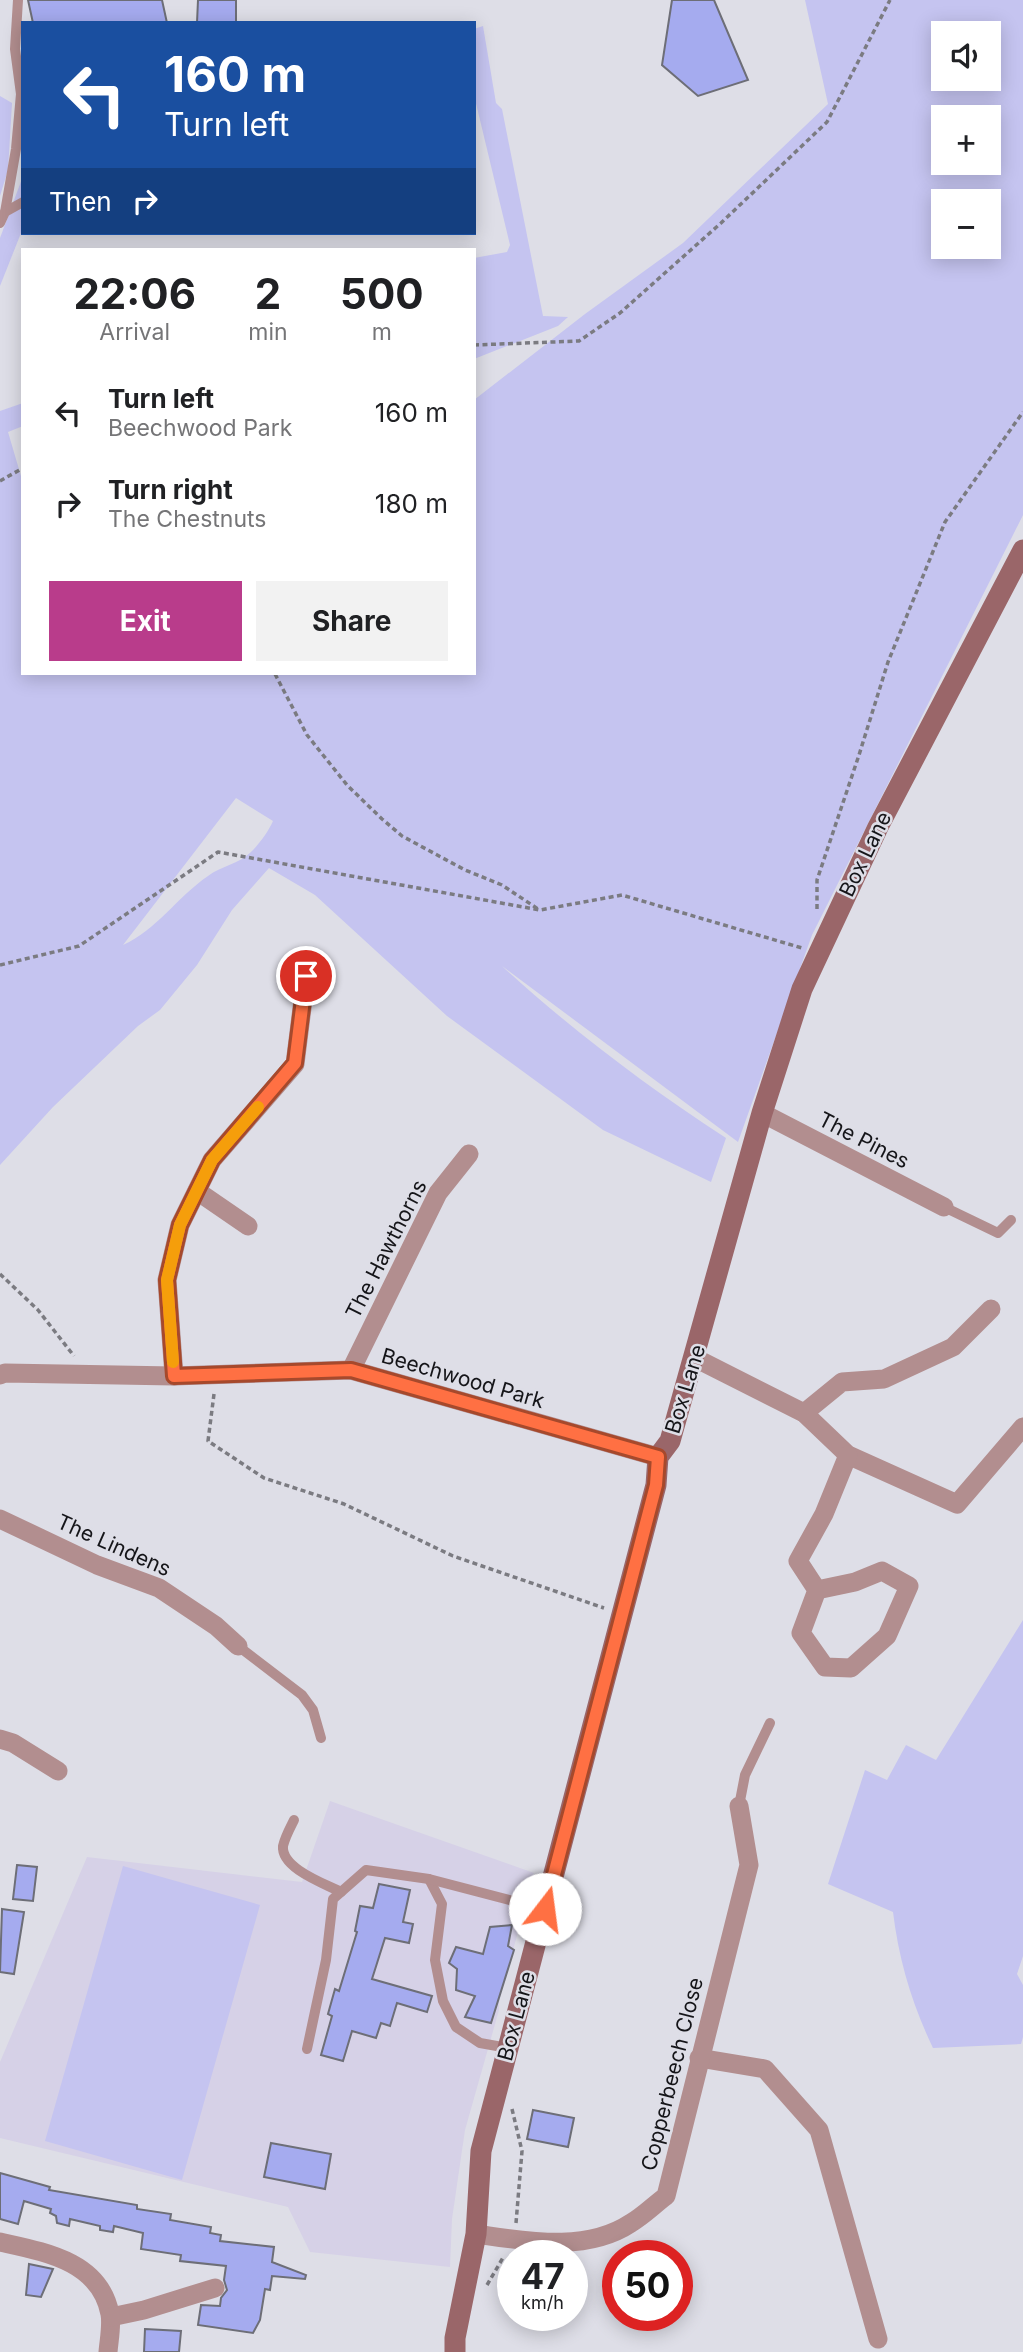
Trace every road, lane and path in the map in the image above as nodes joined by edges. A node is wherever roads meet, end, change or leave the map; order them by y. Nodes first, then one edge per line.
1 (18, 0) edge
2 (890, 0) edge
3 (21, 203) edge
4 (5, 212) junction
5 (0, 223) edge
6 (476, 345) edge
7 (1023, 412) edge
8 (21, 469) edge
9 (0, 481) edge
10 (1023, 550) edge
11 (276, 675) edge
12 (540, 910) junction
13 (817, 916) dead end
14 (818, 952) junction
15 (0, 965) edge
16 (306, 976) dead end
17 (762, 1113) junction
18 (470, 1154) dead end
19 (197, 1191) junction
20 (944, 1207) joint
21 (1011, 1220) dead end
22 (248, 1226) dead end
23 (0, 1274) edge
24 (991, 1310) dead end
25 (695, 1358) junction
26 (351, 1370) junction
27 (88, 1374) junction
28 (217, 1374) junction
29 (0, 1375) edge
30 (174, 1376) junction
31 (804, 1413) junction
32 (1023, 1427) edge
33 (848, 1455) junction
34 (658, 1457) junction
35 (0, 1518) edge
36 (817, 1590) junction
37 (622, 1615) junction
38 (238, 1646) joint
39 (769, 1723) dead end
40 (321, 1738) dead end
41 (0, 1739) edge
42 (58, 1771) dead end
43 (738, 1806) joint
44 (293, 1820) dead end
45 (429, 1879) junction
46 (341, 1892) junction
47 (545, 1909) junction
48 (508, 2048) junction
49 (307, 2049) dead end
50 (699, 2058) junction
51 (511, 2104) dead end
52 (476, 2234) junction
53 (514, 2239) junction
54 (0, 2242) edge
55 (215, 2288) dead end
56 (481, 2294) dead end
57 (111, 2317) junction
58 (878, 2339) dead end
59 (108, 2352) edge
60 (455, 2352) edge

1 - 4 lane
2 - 6 path
3 - 4 lane
4 - 5 lane
7 - 13 path
8 - 9 path
10 - 14 main road, Box Lane
11 - 12 path
12 - 14 path
12 - 15 path
14 - 17 main road, Box Lane
16 - 19 street
17 - 20 street, The Pines
17 - 25 main road, Box Lane
18 - 26 street, The Hawthorns
19 - 22 street
19 - 30 street
20 - 21 lane
23 - 27 path
24 - 31 street
25 - 31 street
25 - 34 main road, Box Lane
26 - 28 street, Beechwood Park
26 - 34 street, Beechwood Park
27 - 29 street, Beechwood Park
27 - 30 street, Beechwood Park
28 - 30 street, Beechwood Park
28 - 37 path
31 - 33 street
32 - 33 street
33 - 36 street
34 - 37 main road, Box Lane
35 - 38 street, The Lindens
36 - 36 street
37 - 47 main road, Box Lane
38 - 40 lane
39 - 43 lane
41 - 42 street
43 - 50 street, Copperbeech Close
44 - 46 lane
45 - 46 lane
45 - 47 lane
45 - 48 lane
46 - 49 lane
47 - 48 main road, Box Lane
48 - 52 main road, Box Lane
50 - 53 street, Copperbeech Close
50 - 58 street
51 - 53 path
52 - 53 street, Copperbeech Close
52 - 60 main road, Box Lane
53 - 56 path
54 - 57 street
55 - 57 street
57 - 59 street

